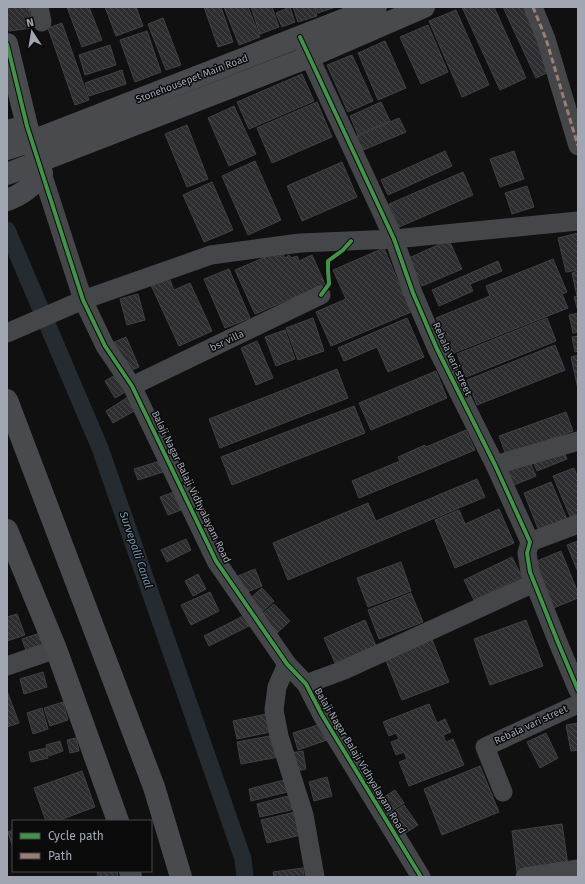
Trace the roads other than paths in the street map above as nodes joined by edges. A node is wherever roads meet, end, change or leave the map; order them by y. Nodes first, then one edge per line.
1 (376, 7) edge
2 (424, 7) edge
3 (533, 7) edge
4 (395, 13) edge
5 (300, 37) junction
6 (7, 44) edge
7 (309, 57) junction
8 (19, 138) edge
9 (578, 146) edge
10 (41, 167) junction
11 (11, 173) edge
12 (13, 198) edge
13 (578, 221) edge
14 (394, 239) junction
15 (321, 295) dead end
16 (83, 300) junction
17 (7, 333) edge
18 (132, 386) junction
19 (7, 400) edge
20 (578, 441) edge
21 (495, 465) junction
22 (578, 524) edge
23 (7, 530) edge
24 (530, 542) junction
25 (534, 584) junction
26 (56, 648) junction
27 (287, 664) junction
28 (7, 666) edge
29 (306, 684) junction
30 (578, 690) edge
31 (578, 704) edge
32 (503, 792) dead end
33 (118, 820) edge
34 (578, 869) edge
35 (181, 877) edge
36 (315, 877) edge
37 (420, 877) edge
38 (524, 877) edge

1 - 5 main road, Stonehousepet Main Road
2 - 4 main road
3 - 9 street
4 - 7 main road
5 - 7 street, Rebala vari street
5 - 8 main road, Stonehousepet Main Road
6 - 8 main road, Balaji Nagar Balaji Vidhyalayam Road
7 - 10 main road
7 - 14 street, Rebala vari street
8 - 10 main road, Balaji Nagar Balaji Vidhyalayam Road
10 - 11 main road
10 - 12 main road
10 - 16 street, Balaji Nagar Balaji Vidhyalayam Road
13 - 14 street
14 - 16 street
14 - 21 street, Rebala vari street
15 - 18 street, bsr villa
16 - 17 street
16 - 18 street, Balaji Nagar Balaji Vidhyalayam Road
18 - 27 street, Balaji Nagar Balaji Vidhyalayam Road
19 - 35 main road
20 - 21 street
21 - 24 street, Rebala vari street
22 - 24 street
23 - 26 main road
24 - 25 street, Rebala vari street
25 - 29 street
25 - 30 street, Rebala vari street
26 - 28 street
26 - 33 main road
27 - 29 street, Balaji Nagar Balaji Vidhyalayam Road
27 - 36 street
29 - 37 street, Balaji Nagar Balaji Vidhyalayam Road
31 - 32 street, Rebala vari street
34 - 38 street

